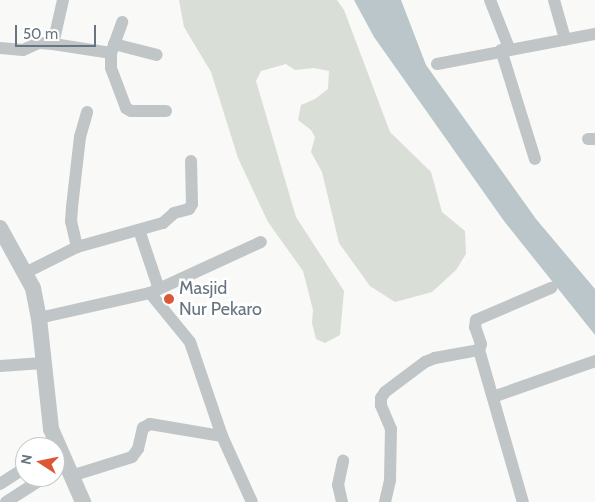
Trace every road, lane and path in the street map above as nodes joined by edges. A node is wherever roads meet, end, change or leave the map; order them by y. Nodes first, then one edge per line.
1 (63, 0) edge
2 (490, 0) edge
3 (554, 0) edge
4 (122, 22) dead end
5 (595, 34) edge
6 (565, 39) junction
7 (53, 44) junction
8 (0, 48) edge
9 (113, 49) junction
10 (505, 49) junction
11 (157, 55) dead end
12 (437, 64) dead end
13 (166, 111) dead end
14 (87, 112) dead end
15 (535, 159) dead end
16 (192, 161) dead end
17 (0, 228) edge
18 (139, 230) junction
19 (261, 242) dead end
20 (77, 247) junction
21 (25, 273) junction
22 (551, 288) dead end
23 (154, 291) junction
24 (39, 318) junction
25 (479, 350) junction
26 (595, 361) edge
27 (43, 363) junction
28 (0, 366) edge
29 (493, 397) junction
30 (222, 436) junction
31 (53, 437) edge
32 (343, 461) dead end
33 (65, 470) edge
34 (65, 472) edge
35 (15, 474) edge
36 (0, 484) edge
37 (29, 487) edge
38 (6, 502) edge
39 (83, 502) edge
40 (252, 502) edge
41 (342, 502) edge
42 (385, 502) edge
43 (522, 502) edge

1 - 7 street
2 - 10 street
3 - 6 street
4 - 9 street
5 - 6 street
6 - 10 street
7 - 8 street
7 - 9 street
9 - 11 street
9 - 13 street
10 - 12 street
10 - 15 street
14 - 20 street
16 - 18 street
17 - 21 street
18 - 20 street
18 - 23 street
19 - 23 street
20 - 21 street
21 - 24 street
22 - 25 street
23 - 24 street
23 - 30 street
24 - 27 street
25 - 29 street
25 - 42 street
26 - 29 street
27 - 28 street
27 - 31 street
29 - 43 street
30 - 33 street
30 - 40 street
32 - 41 street
34 - 39 street
35 - 36 street
37 - 38 street

